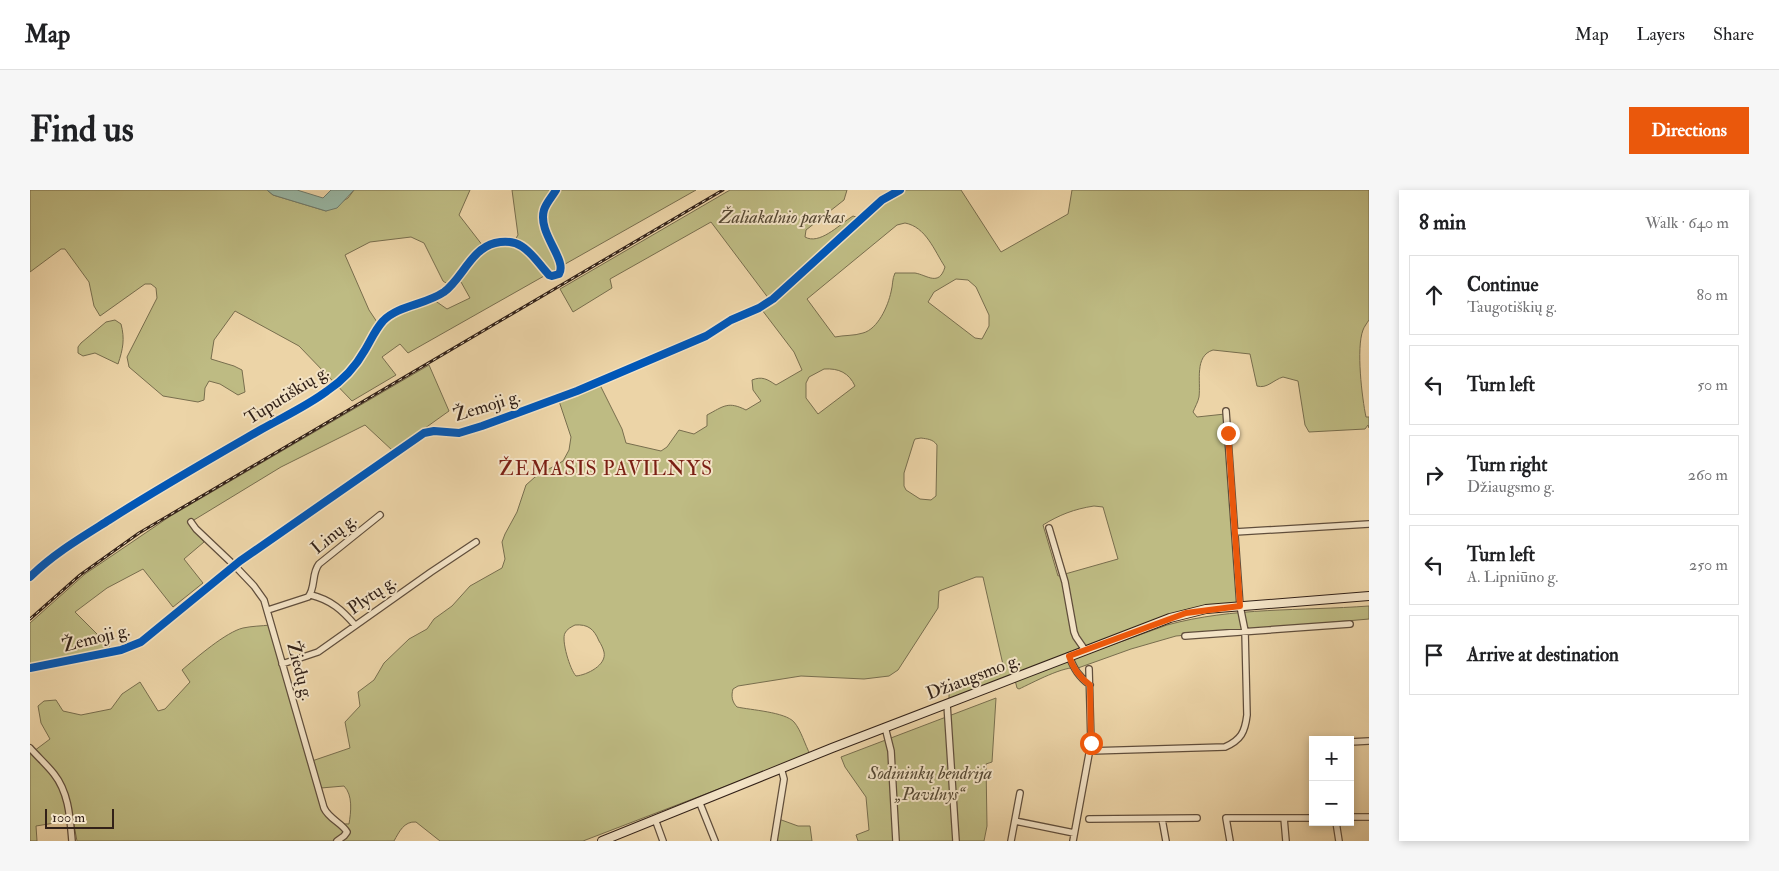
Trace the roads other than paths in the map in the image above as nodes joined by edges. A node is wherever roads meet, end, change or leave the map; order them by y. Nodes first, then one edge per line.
1 (556, 190) edge
2 (900, 190) edge
3 (1226, 411) dead end
4 (380, 515) dead end
5 (190, 522) dead end
6 (1369, 524) edge
7 (1049, 528) dead end
8 (1235, 532) junction
9 (476, 542) dead end
10 (235, 566) junction
11 (30, 577) edge
12 (311, 595) junction
13 (1369, 596) edge
14 (1240, 606) junction
15 (268, 610) junction
16 (1350, 624) dead end
17 (355, 625) junction
18 (1244, 631) junction
19 (1185, 636) dead end
20 (1085, 650) junction
21 (1069, 656) junction
22 (282, 664) junction
23 (30, 668) edge
24 (1089, 668) dead end
25 (1090, 685) junction
26 (946, 704) junction
27 (885, 728) junction
28 (1369, 741) edge
29 (1354, 742) edge
30 (30, 748) edge
31 (1090, 751) junction
32 (781, 768) junction
33 (1020, 794) dead end
34 (699, 801) junction
35 (1354, 817) edge
36 (1369, 817) edge
37 (1197, 818) dead end
38 (1284, 818) junction
39 (1309, 818) edge
40 (655, 819) junction
41 (1089, 819) dead end
42 (1162, 819) junction
43 (1015, 821) junction
44 (1337, 826) edge
45 (1074, 833) junction
46 (72, 841) edge
47 (337, 841) edge
48 (602, 841) edge
49 (664, 841) edge
50 (715, 841) edge
51 (774, 841) edge
52 (896, 841) edge
53 (956, 841) edge
54 (1011, 841) edge
55 (1073, 841) edge
56 (1166, 841) edge
57 (1230, 841) edge
58 (1286, 841) edge
59 (1339, 841) edge

1 - 11 street, Tuputiškių g.
2 - 10 street, Žemoji g.
3 - 8 street
4 - 12 street, Linų g.
5 - 10 street, Žiedų g.
6 - 8 street
7 - 20 street
8 - 14 street
9 - 17 street, Plytų g.
10 - 15 street, Žiedų g.
10 - 23 street, Žemoji g.
12 - 15 street
12 - 17 street
13 - 14 street, Džiaugsmo g.
14 - 18 street
14 - 20 street, Džiaugsmo g.
15 - 22 street, Žiedų g.
16 - 18 street
17 - 22 street, Plytų g.
18 - 19 street
18 - 31 street
20 - 21 street, Džiaugsmo g.
21 - 25 street
21 - 26 street, Džiaugsmo g.
22 - 47 street, Žiedų g.
24 - 25 street
25 - 31 street
26 - 27 street, Džiaugsmo g.
26 - 53 street
27 - 32 street, Džiaugsmo g.
27 - 52 street
28 - 29 street
30 - 46 street
31 - 45 street
32 - 34 street, Džiaugsmo g.
32 - 51 street
33 - 43 street
34 - 40 street, Džiaugsmo g.
34 - 50 street
35 - 36 street
37 - 42 street
38 - 39 street
38 - 57 street
38 - 58 street
40 - 48 street, Džiaugsmo g.
40 - 49 street
41 - 42 street
42 - 56 street
43 - 45 street
43 - 54 street
44 - 59 street
45 - 55 street

